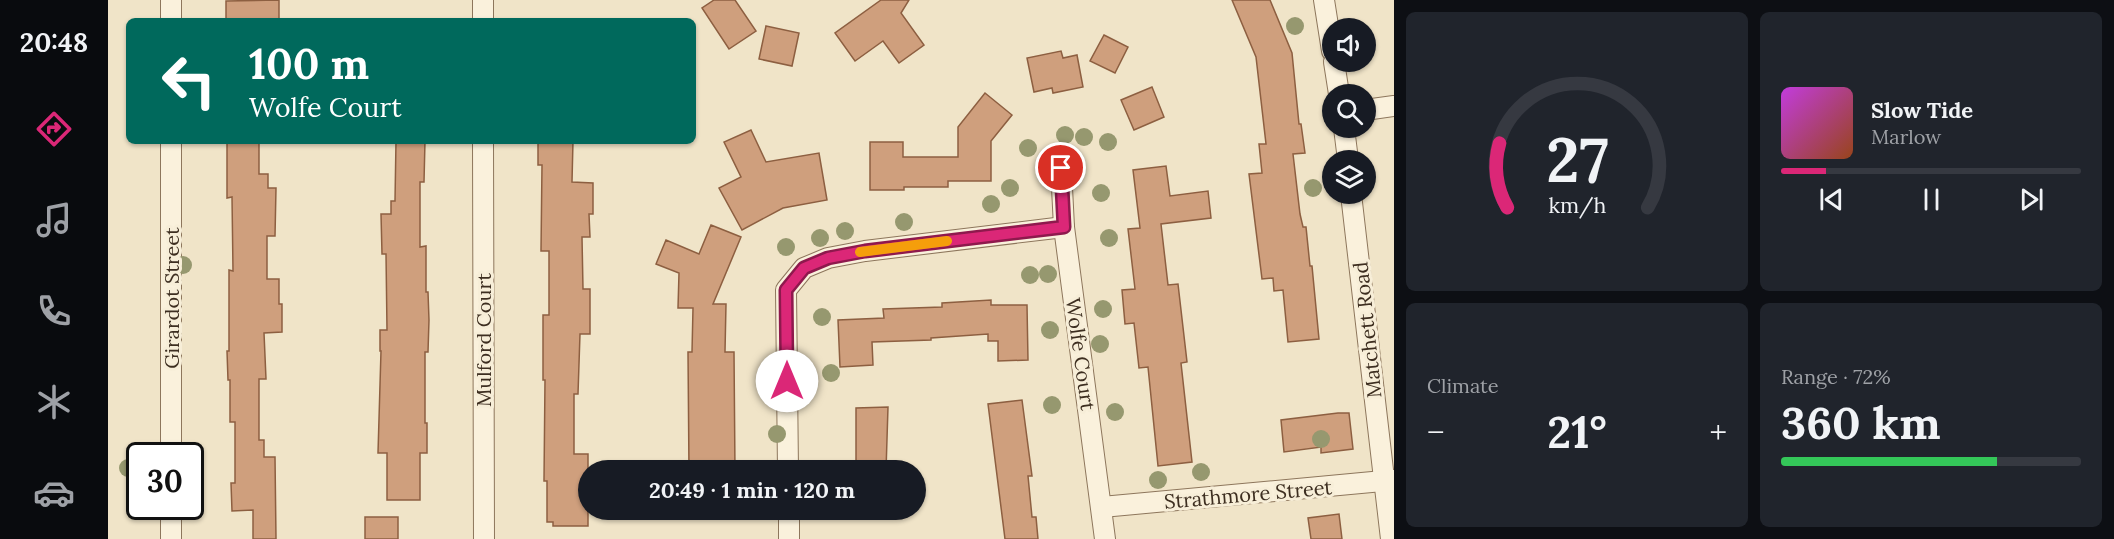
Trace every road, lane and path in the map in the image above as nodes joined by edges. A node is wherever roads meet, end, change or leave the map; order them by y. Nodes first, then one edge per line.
1 (171, 0) edge
2 (483, 0) edge
3 (1324, 0) edge
4 (171, 18) edge
5 (483, 18) edge
6 (1327, 18) edge
7 (1394, 106) edge
8 (1376, 108) edge
9 (171, 144) edge
10 (483, 144) edge
11 (1061, 168) dead end
12 (1352, 204) edge
13 (1064, 227) junction
14 (171, 442) edge
15 (788, 460) edge
16 (1389, 481) edge
17 (1102, 507) junction
18 (171, 520) edge
19 (789, 520) edge
20 (171, 539) edge
21 (484, 539) edge
22 (789, 539) edge
23 (1105, 539) edge
24 (1391, 539) edge

1 - 4 street
2 - 5 street
3 - 6 street
7 - 8 street
9 - 14 street, Girardot Street
10 - 21 street, Mulford Court
11 - 13 street, Wolfe Court
12 - 16 street, Matchett Road
13 - 15 street
13 - 17 street, Wolfe Court
16 - 17 street, Strathmore Street
16 - 24 street, Matchett Road
17 - 23 street, Wolfe Court
18 - 20 street
19 - 22 street

